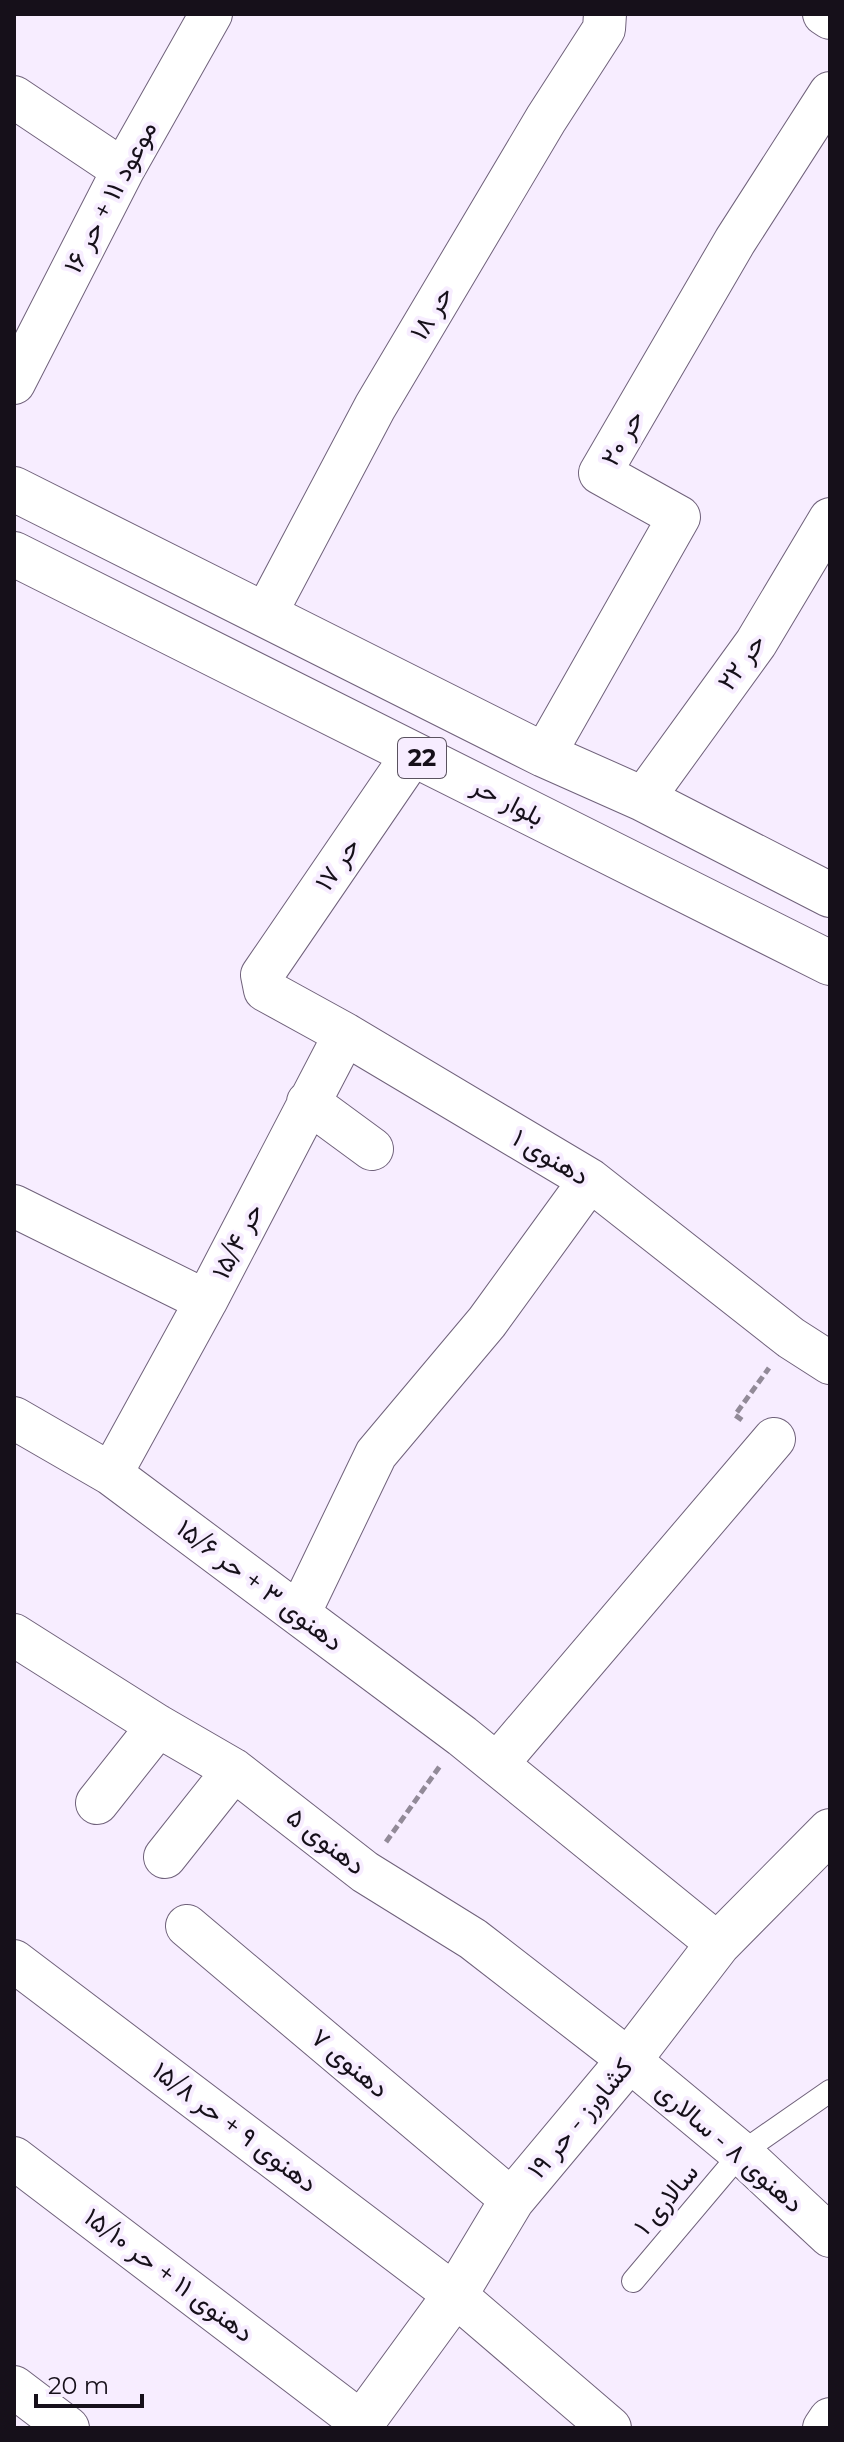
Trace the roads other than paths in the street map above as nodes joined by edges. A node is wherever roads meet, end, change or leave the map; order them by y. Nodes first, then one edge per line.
1 (211, 14) edge
2 (824, 14) edge
3 (605, 16) edge
4 (830, 18) edge
5 (830, 93) edge
6 (14, 97) edge
7 (123, 170) junction
8 (14, 383) edge
9 (14, 489) edge
10 (830, 519) edge
11 (14, 554) edge
12 (265, 615) junction
13 (413, 754) junction
14 (544, 755) junction
15 (643, 799) junction
16 (830, 895) edge
17 (830, 963) edge
18 (262, 975) joint
19 (345, 1034) junction
20 (308, 1102) junction
21 (372, 1149) dead end
22 (590, 1180) junction
23 (14, 1206) edge
24 (206, 1301) junction
25 (830, 1363) edge
26 (14, 1418) edge
27 (774, 1439) road end
28 (111, 1474) junction
29 (299, 1614) junction
30 (14, 1635) edge
31 (158, 1726) junction
32 (497, 1764) junction
33 (234, 1770) junction
34 (97, 1803) dead end
35 (830, 1831) edge
36 (165, 1857) dead end
37 (187, 1926) dead end
38 (718, 1944) junction
39 (14, 1961) edge
40 (629, 2060) junction
41 (830, 2091) edge
42 (741, 2153) junction
43 (14, 2158) edge
44 (512, 2200) junction
45 (826, 2224) edge
46 (633, 2281) dead end
47 (455, 2295) junction
48 (14, 2387) edge
49 (830, 2419) edge
50 (360, 2425) edge
51 (68, 2428) edge
52 (610, 2428) edge
53 (824, 2428) edge

1 - 7 street, موعود ۱۱ + حر ۱۶
2 - 4 street
3 - 12 street, حر ۱۸
5 - 14 street, حر ۲۰
6 - 7 street
7 - 8 street, موعود ۱۱ + حر ۱۶
9 - 12 main road, 22
10 - 15 street, حر ۲۲
11 - 13 main road, بلوار حر / 22
12 - 14 main road, 22
13 - 17 main road, بلوار حر / 22
13 - 18 street, حر ۱۷
14 - 15 main road, 22
15 - 16 main road, 22
18 - 19 street, دهنوی ۱
19 - 20 street, حر ۱۵/۴
19 - 22 street, دهنوی ۱
20 - 21 street
20 - 24 street, حر ۱۵/۴
22 - 25 street, دهنوی ۱
22 - 29 street
23 - 24 street, حر ۱۵/۴
24 - 28 street
26 - 28 street, دهنوی ۳ + حر ۱۵/۶
27 - 32 street
28 - 29 street, دهنوی ۳ + حر ۱۵/۶
29 - 32 street, دهنوی ۳ + حر ۱۵/۶
30 - 31 street, دهنوی ۵
31 - 33 street, دهنوی ۵
31 - 34 street
32 - 38 street, دهنوی ۳ + حر ۱۵/۶
33 - 36 street
33 - 40 street, دهنوی ۵
35 - 38 main road, کشاورز - حر ۱۹
37 - 44 street, دهنوی ۷
38 - 40 main road, کشاورز - حر ۱۹
39 - 47 street, دهنوی ۹ + حر ۱۵/۸
40 - 42 street, دهنوی ۸ - سالاری
40 - 44 main road, کشاورز - حر ۱۹
41 - 42 lane, سالاری ۱
42 - 45 street, دهنوی ۸ - سالاری
42 - 46 lane, سالاری ۱
43 - 50 street, دهنوی ۱۱ + حر ۱۵/۱۰
44 - 47 main road, کشاورز - حر ۱۹
47 - 50 main road, کشاورز - حر ۱۹
47 - 52 street, دهنوی ۹ + حر ۱۵/۸
48 - 51 street
49 - 53 street

